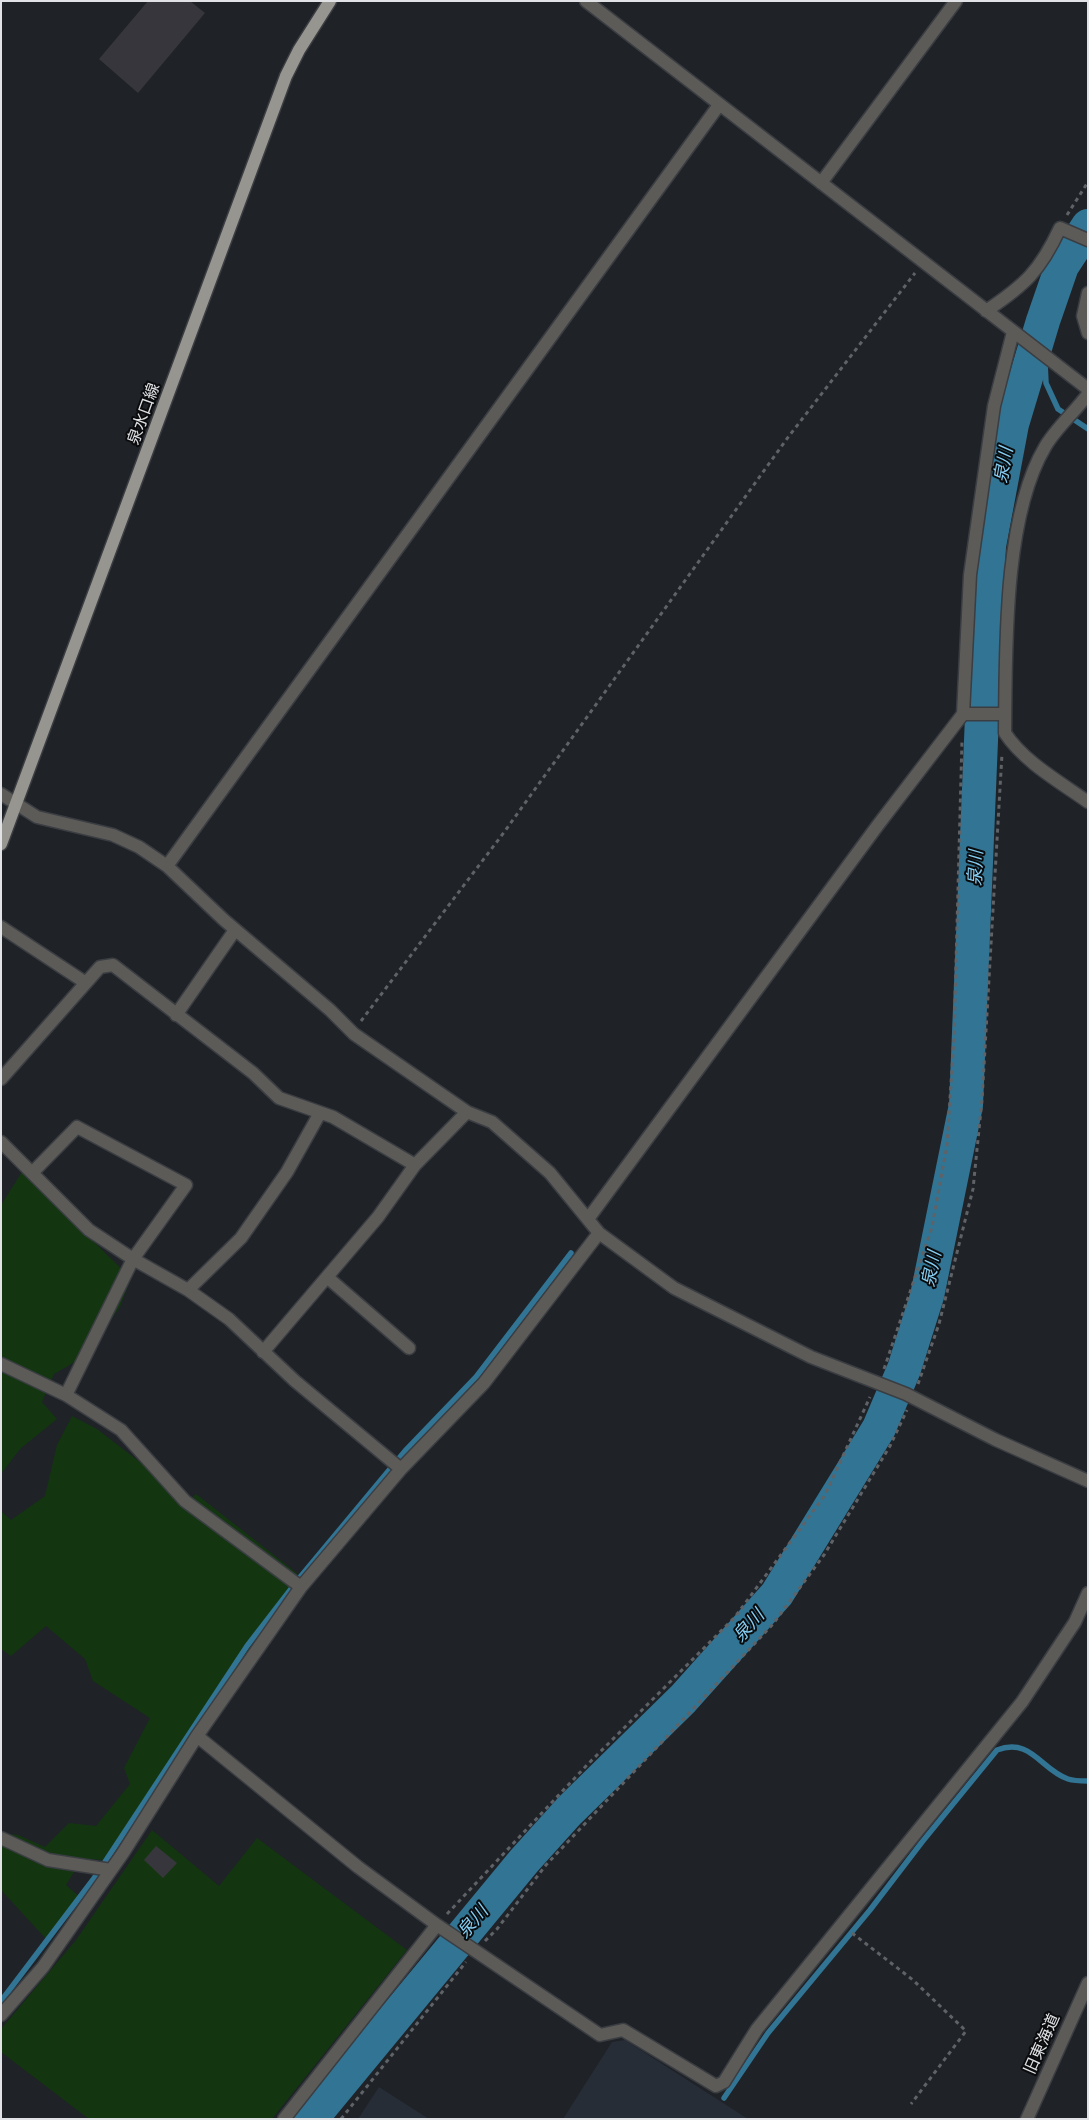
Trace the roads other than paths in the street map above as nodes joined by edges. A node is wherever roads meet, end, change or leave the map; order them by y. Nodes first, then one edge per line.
1 (330, 1) edge
2 (586, 1) edge
3 (956, 1) edge
4 (719, 104) junction
5 (821, 183) junction
6 (1088, 240) edge
7 (1088, 293) edge
8 (986, 311) junction
9 (1088, 332) edge
10 (1017, 335) junction
11 (1088, 390) edge
12 (1088, 394) edge
13 (967, 713) junction
14 (1001, 714) junction
15 (1, 794) edge
16 (1088, 802) edge
17 (16, 805) junction
18 (1, 844) edge
19 (167, 866) junction
20 (1, 927) edge
21 (235, 930) junction
22 (86, 983) junction
23 (176, 1014) junction
24 (1, 1079) edge
25 (467, 1112) junction
26 (320, 1113) junction
27 (1, 1142) edge
28 (414, 1165) junction
29 (34, 1172) junction
30 (588, 1219) junction
31 (600, 1233) junction
32 (132, 1259) junction
33 (327, 1277) junction
34 (188, 1290) junction
35 (409, 1348) dead end
36 (263, 1352) junction
37 (1, 1364) edge
38 (66, 1395) junction
39 (402, 1469) junction
40 (1088, 1481) edge
41 (301, 1587) junction
42 (1088, 1593) edge
43 (197, 1736) junction
44 (1, 1838) edge
45 (111, 1870) junction
46 (437, 1925) junction
47 (1088, 1983) edge
48 (1, 2015) edge
49 (284, 2119) edge
50 (1027, 2119) edge

1 - 17 main road, 泉水口線
2 - 4 street
3 - 5 street
4 - 5 street
4 - 19 street
5 - 8 street
6 - 8 street
7 - 9 street
8 - 10 street
10 - 11 street
10 - 13 street
12 - 14 street
13 - 14 street
13 - 30 street
14 - 16 street
15 - 17 street
17 - 18 main road, 泉水口線
17 - 19 street
19 - 21 street
20 - 22 street
21 - 23 street
21 - 25 street
22 - 23 street
22 - 24 street
23 - 26 street
25 - 28 street
25 - 30 street
26 - 28 street
26 - 34 street
27 - 29 street
28 - 33 street
29 - 32 street
29 - 32 street
30 - 31 street
31 - 39 street
31 - 40 street
32 - 34 street
32 - 38 street
33 - 35 street
33 - 36 street
34 - 36 street
36 - 39 street
37 - 38 street
38 - 41 street
39 - 41 street
41 - 43 street
42 - 46 street
43 - 45 street
43 - 46 street
44 - 45 street
45 - 48 street
46 - 49 street
47 - 50 street, 旧東海道

